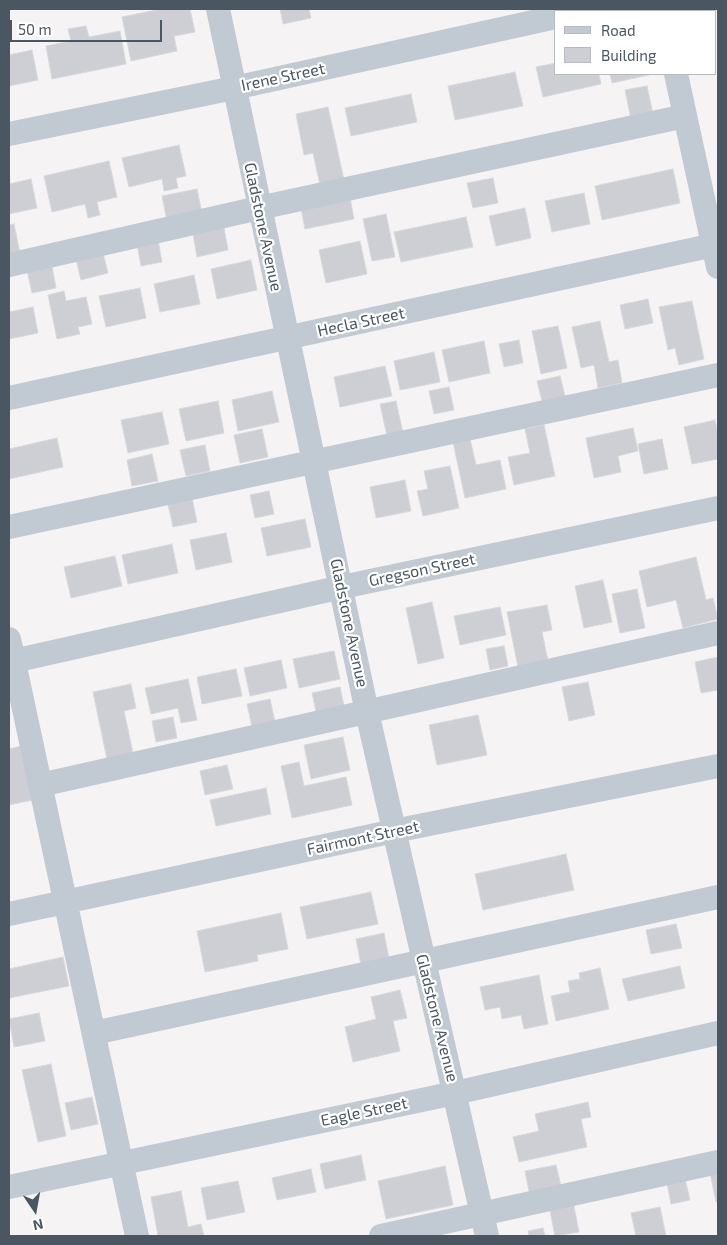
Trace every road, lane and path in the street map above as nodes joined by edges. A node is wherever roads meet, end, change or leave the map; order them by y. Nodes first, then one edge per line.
1 (218, 9) edge
2 (554, 17) edge
3 (676, 75) edge
4 (234, 88) junction
5 (685, 116) junction
6 (9, 134) edge
7 (259, 208) junction
8 (716, 256) edge
9 (9, 265) edge
10 (286, 339) junction
11 (718, 374) edge
12 (9, 398) edge
13 (314, 462) junction
14 (718, 508) edge
15 (9, 527) edge
16 (342, 587) junction
17 (718, 633) edge
18 (10, 654) edge
19 (367, 712) junction
20 (718, 766) edge
21 (40, 785) junction
22 (394, 831) junction
23 (718, 897) edge
24 (65, 902) junction
25 (9, 914) edge
26 (423, 962) junction
27 (94, 1033) junction
28 (718, 1033) edge
29 (455, 1093) junction
30 (718, 1162) edge
31 (121, 1163) junction
32 (9, 1187) edge
33 (484, 1226) edge
34 (137, 1236) edge
35 (381, 1236) edge

1 - 4 street, Gladstone Avenue
2 - 4 street, Irene Street
3 - 5 street
4 - 6 street, Irene Street
4 - 7 street, Gladstone Avenue
5 - 7 street
5 - 8 street
7 - 9 street
7 - 10 street, Gladstone Avenue
8 - 10 street, Hecla Street
10 - 12 street, Hecla Street
10 - 13 street, Gladstone Avenue
11 - 13 street
13 - 15 street
13 - 16 street, Gladstone Avenue
14 - 16 street, Gregson Street
16 - 18 street, Gregson Street
16 - 19 street, Gladstone Avenue
17 - 19 street
18 - 21 street
19 - 21 street
19 - 22 street, Gladstone Avenue
20 - 22 street, Fairmont Street
21 - 24 street
22 - 24 street, Fairmont Street
22 - 26 street, Gladstone Avenue
23 - 26 street
24 - 25 street, Fairmont Street
24 - 27 street
26 - 27 street
26 - 29 street, Gladstone Avenue
27 - 31 street
28 - 29 street, Eagle Street
29 - 31 street, Eagle Street
29 - 33 street, Gladstone Avenue
30 - 33 street
31 - 32 street, Eagle Street
31 - 34 street
33 - 35 street

